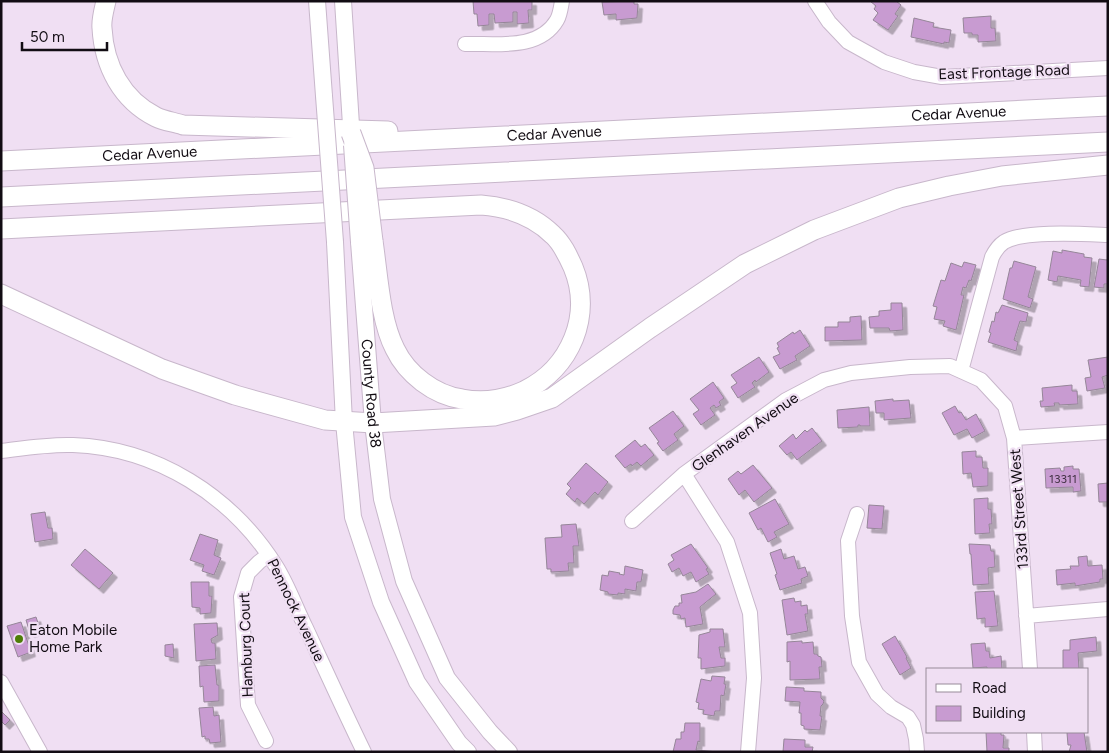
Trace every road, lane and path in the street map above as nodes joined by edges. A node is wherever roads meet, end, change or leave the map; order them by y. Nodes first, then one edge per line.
1 (106, 1) edge
2 (318, 1) edge
3 (343, 1) edge
4 (562, 1) edge
5 (815, 1) edge
6 (465, 44) dead end
7 (1108, 68) edge
8 (1108, 106) edge
9 (351, 133) joint
10 (524, 136) junction
11 (1108, 142) edge
12 (1, 161) edge
13 (1108, 165) edge
14 (1, 197) edge
15 (1, 229) edge
16 (1108, 235) edge
17 (366, 242) junction
18 (1, 294) edge
19 (961, 371) junction
20 (344, 422) junction
21 (373, 423) junction
22 (1108, 432) edge
23 (1014, 438) junction
24 (1, 451) edge
25 (684, 474) junction
26 (857, 514) dead end
27 (632, 521) dead end
28 (268, 555) junction
29 (1108, 609) edge
30 (1026, 616) junction
31 (1030, 668) edge
32 (1, 682) edge
33 (1034, 733) edge
34 (266, 741) dead end
35 (40, 752) edge
36 (364, 752) edge
37 (468, 752) edge
38 (509, 752) edge
39 (748, 752) edge
40 (917, 752) edge
41 (1035, 752) edge

1 - 10 highway
2 - 20 main road, County Road 38, bridge
3 - 9 main road
4 - 6 street
5 - 7 street, East Frontage Road
8 - 10 highway, Cedar Avenue
9 - 17 highway, bridge
10 - 12 highway, Cedar Avenue
11 - 14 highway
13 - 21 highway
15 - 17 highway
16 - 19 street
17 - 21 main road, County Road 38
18 - 20 highway
19 - 23 street, 133rd Street West
19 - 25 street, Glenhaven Avenue
20 - 21 highway
20 - 37 main road, County Road 38
21 - 38 main road, County Road 38
22 - 23 street
23 - 30 street, 133rd Street West
24 - 28 street, Pennock Avenue
25 - 27 street, Glenhaven Avenue
25 - 39 street
26 - 40 street
28 - 34 street, Hamburg Court
28 - 36 street, Pennock Avenue
29 - 30 street
30 - 31 street, 133rd Street West
32 - 35 street
33 - 41 street

